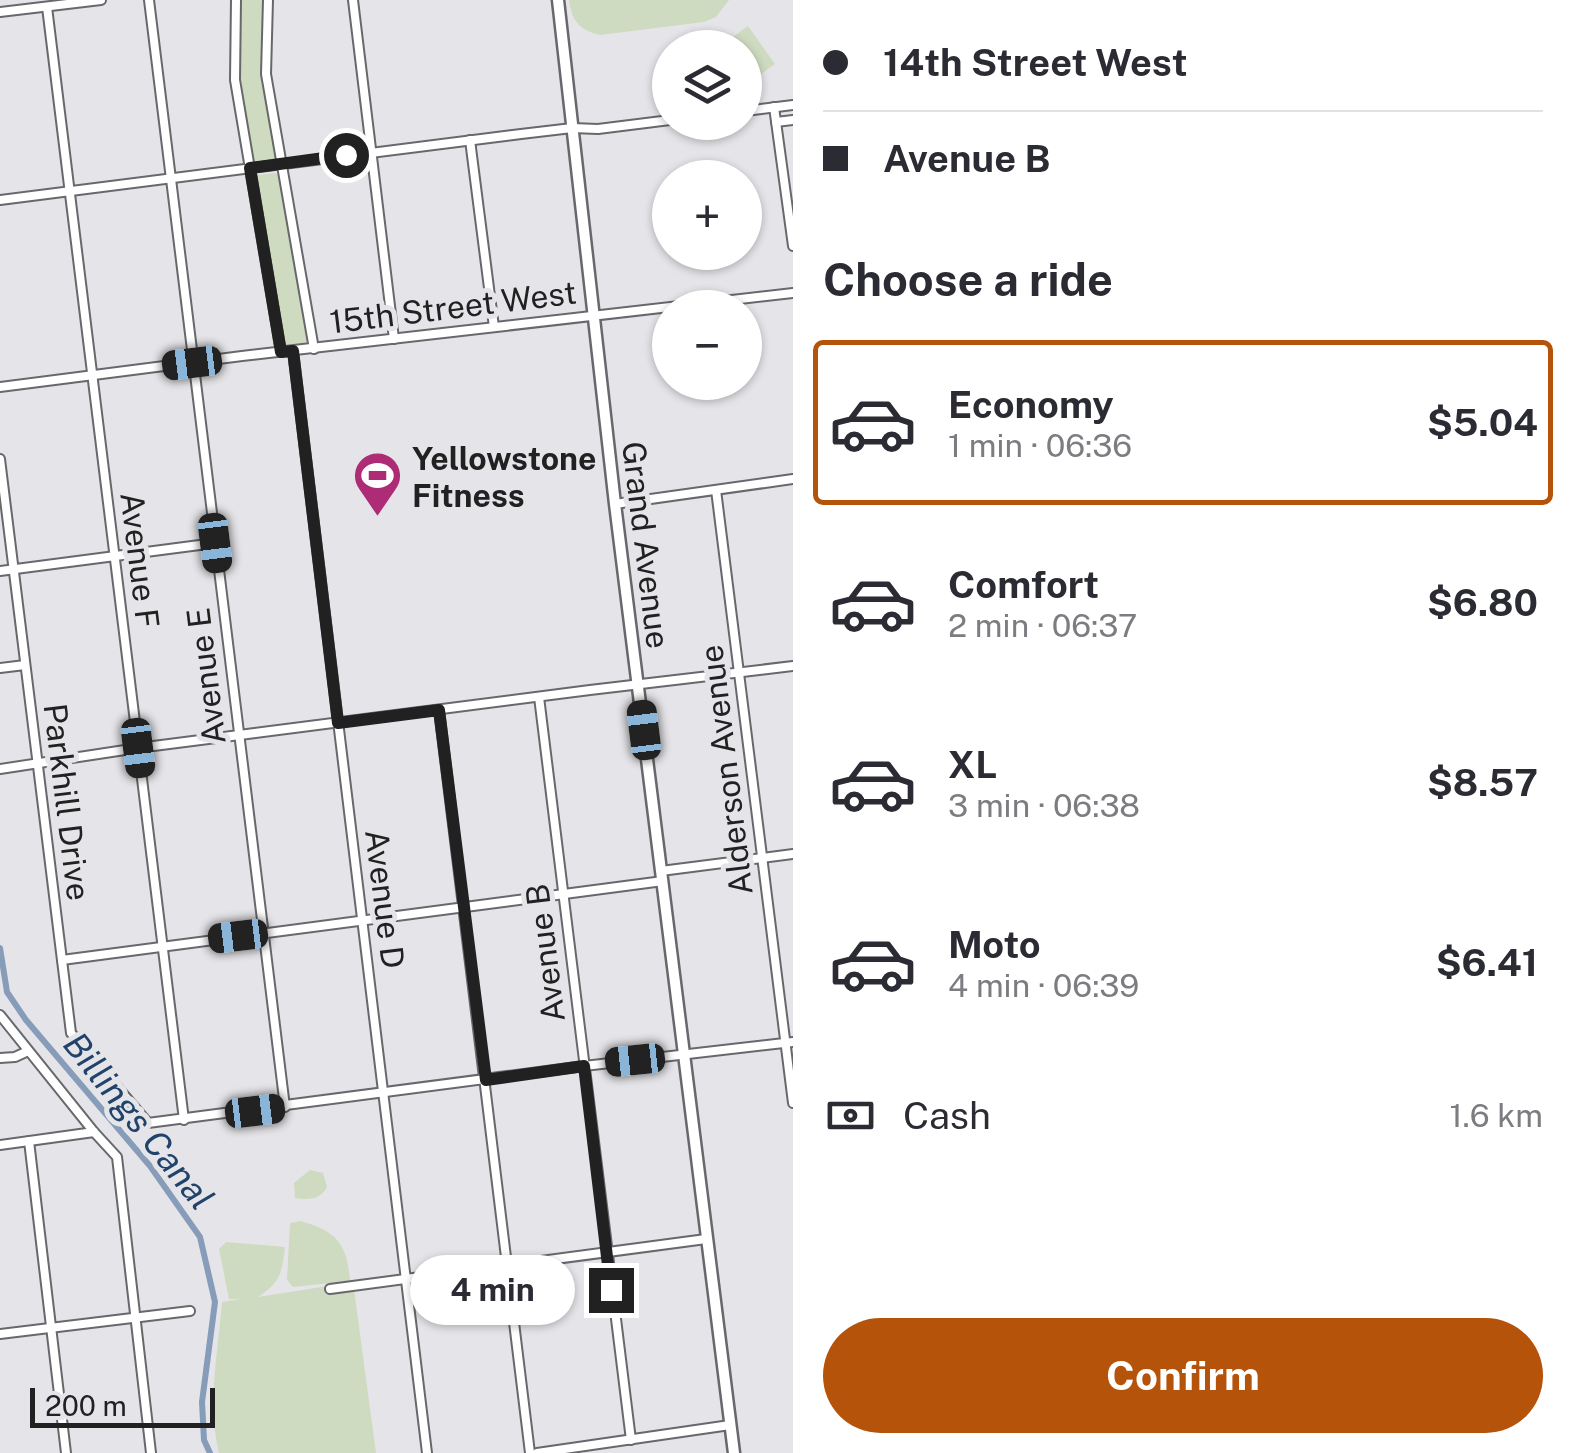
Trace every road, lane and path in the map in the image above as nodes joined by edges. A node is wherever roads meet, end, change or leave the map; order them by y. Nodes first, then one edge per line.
1 (101, 0) edge
2 (148, 0) edge
3 (236, 0) edge
4 (268, 0) edge
5 (353, 0) edge
6 (558, 0) edge
7 (53, 4) edge
8 (0, 12) edge
9 (793, 105) edge
10 (774, 107) junction
11 (762, 109) edge
12 (793, 120) edge
13 (652, 122) edge
14 (776, 122) junction
15 (572, 128) junction
16 (470, 140) junction
17 (370, 152) junction
18 (282, 164) junction
19 (250, 168) junction
20 (788, 171) edge
21 (170, 178) junction
22 (70, 192) junction
23 (0, 200) edge
24 (792, 225) edge
25 (793, 246) edge
26 (793, 293) edge
27 (593, 315) junction
28 (494, 327) junction
29 (394, 339) junction
30 (314, 349) junction
31 (293, 351) junction
32 (281, 352) junction
33 (192, 363) junction
34 (92, 376) junction
35 (0, 387) edge
36 (0, 459) edge
37 (1, 478) edge
38 (793, 479) edge
39 (716, 490) junction
40 (615, 504) junction
41 (215, 543) junction
42 (115, 556) junction
43 (14, 570) junction
44 (0, 571) edge
45 (26, 665) junction
46 (793, 666) edge
47 (0, 668) edge
48 (739, 674) junction
49 (639, 685) junction
50 (540, 697) junction
51 (439, 710) junction
52 (338, 723) junction
53 (239, 736) junction
54 (138, 748) junction
55 (36, 764) junction
56 (0, 769) edge
57 (793, 854) edge
58 (761, 857) junction
59 (662, 876) junction
60 (563, 894) junction
61 (463, 907) junction
62 (363, 920) junction
63 (263, 933) junction
64 (162, 946) junction
65 (62, 960) junction
66 (0, 1014) edge
67 (789, 1042) edge
68 (28, 1051) junction
69 (684, 1055) junction
70 (0, 1058) edge
71 (584, 1066) junction
72 (486, 1080) junction
73 (384, 1093) junction
74 (793, 1103) edge
75 (285, 1107) junction
76 (184, 1120) junction
77 (94, 1132) junction
78 (29, 1141) junction
79 (0, 1145) edge
80 (706, 1238) junction
81 (606, 1252) junction
82 (507, 1266) junction
83 (407, 1279) junction
84 (330, 1288) dead end
85 (190, 1311) dead end
86 (136, 1318) junction
87 (50, 1328) junction
88 (0, 1334) edge
89 (730, 1424) junction
90 (631, 1440) junction
91 (66, 1453) edge
92 (151, 1453) edge
93 (428, 1453) edge
94 (534, 1453) edge
95 (734, 1453) edge

1 - 7 street
2 - 21 street, Avenue E
3 - 19 street
4 - 18 street
5 - 17 street
6 - 15 main road, Grand Avenue
7 - 8 street
7 - 22 street, Avenue F
9 - 10 street
10 - 11 street
10 - 14 street
12 - 14 street
13 - 15 street
14 - 20 street
15 - 16 street
15 - 27 main road, Grand Avenue
16 - 17 street
16 - 28 street
17 - 18 street
17 - 29 street
18 - 19 street
18 - 30 street
19 - 21 street
19 - 32 street
20 - 24 street
21 - 22 street
21 - 33 street, Avenue E
22 - 23 street
22 - 34 street, Avenue F
24 - 25 street
26 - 27 street, 15th Street West
27 - 28 street, 15th Street West
27 - 40 main road, Grand Avenue
28 - 29 street, 15th Street West
29 - 30 street, 15th Street West
30 - 31 street, 15th Street West
31 - 32 street, 15th Street West
31 - 52 street, Avenue D
32 - 33 street, 15th Street West
33 - 34 street, 15th Street West
33 - 41 street, Avenue E
34 - 35 street, 15th Street West
34 - 42 street, Avenue F
36 - 37 street, Parkhill Drive
37 - 43 street, Parkhill Drive
38 - 39 street
39 - 40 street
39 - 48 street, Alderson Avenue
40 - 49 main road, Grand Avenue
41 - 42 street
41 - 53 street, Avenue E
42 - 43 street
42 - 54 street, Avenue F
43 - 44 street
43 - 45 street, Parkhill Drive
45 - 47 street
45 - 55 street, Parkhill Drive
46 - 48 street
48 - 49 street
48 - 58 street, Alderson Avenue
49 - 50 street
49 - 59 main road, Grand Avenue
50 - 51 street
50 - 60 street, Avenue B
51 - 52 street
51 - 61 street
52 - 53 street
52 - 62 street, Avenue D
53 - 54 street
53 - 63 street, Avenue E
54 - 55 street
54 - 64 street, Avenue F
55 - 56 street
55 - 65 street, Parkhill Drive
57 - 58 street
58 - 59 street
58 - 67 street, Alderson Avenue
59 - 60 street
59 - 69 main road, Grand Avenue
60 - 61 street
60 - 71 street, Avenue B
61 - 62 street
61 - 72 street
62 - 63 street
62 - 73 street, Avenue D
63 - 64 street
63 - 75 street, Avenue E
64 - 65 street
64 - 76 street, Avenue F
65 - 76 street, Parkhill Drive
66 - 68 street
67 - 69 street
67 - 74 street, Alderson Avenue
68 - 70 street
68 - 77 street
69 - 71 street
69 - 80 main road, Grand Avenue
71 - 72 street
71 - 81 street, Avenue B
72 - 73 street
72 - 82 street
73 - 75 street
73 - 83 street, Avenue D
75 - 76 street
77 - 78 street
77 - 86 street
78 - 79 street
78 - 87 street
80 - 81 street
80 - 89 main road, Grand Avenue
81 - 82 street
81 - 90 street, Avenue B
82 - 83 street
82 - 94 street
83 - 84 street
83 - 93 street, Avenue D
85 - 86 street
86 - 87 street
86 - 92 street
87 - 88 street
87 - 91 street
89 - 90 street
89 - 95 main road, Grand Avenue
90 - 94 street

